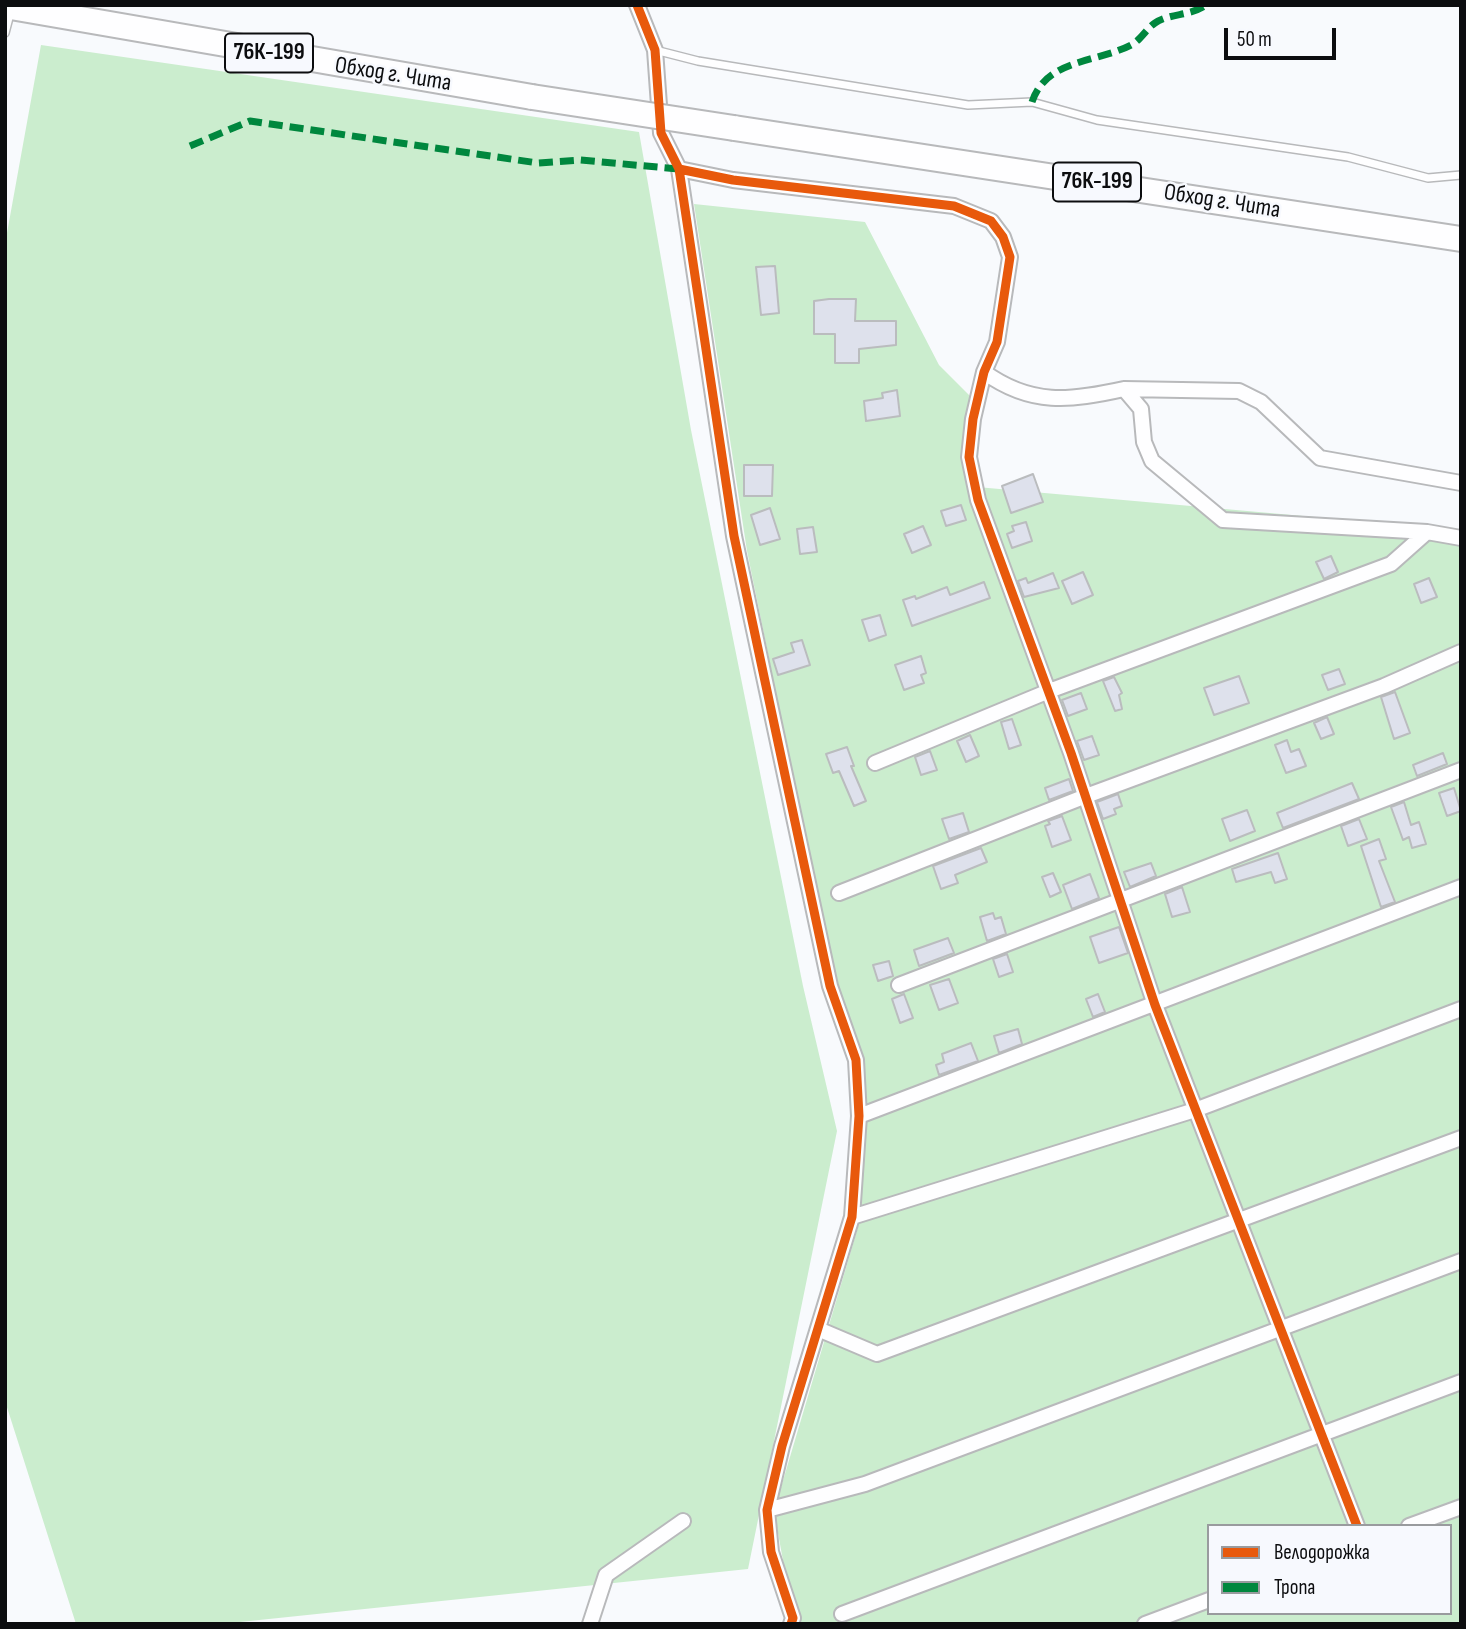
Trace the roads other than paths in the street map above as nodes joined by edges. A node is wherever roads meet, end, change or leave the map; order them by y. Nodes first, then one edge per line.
1 (637, 5) edge
2 (9, 7) edge
3 (5, 33) edge
4 (654, 50) junction
5 (679, 169) junction
6 (1461, 175) edge
7 (1461, 239) edge
8 (984, 372) junction
9 (1124, 389) junction
10 (1461, 483) edge
11 (1426, 532) junction
12 (1461, 538) edge
13 (1461, 652) edge
14 (1049, 691) junction
15 (875, 762) dead end
16 (1461, 770) edge
17 (1086, 796) junction
18 (1461, 887) edge
19 (839, 893) dead end
20 (1119, 902) junction
21 (899, 985) dead end
22 (1154, 1005) junction
23 (1461, 1009) edge
24 (1195, 1110) junction
25 (859, 1116) junction
26 (1461, 1138) edge
27 (852, 1217) junction
28 (1240, 1222) junction
29 (1461, 1261) edge
30 (1282, 1328) junction
31 (818, 1329) junction
32 (1461, 1382) edge
33 (1322, 1433) junction
34 (1461, 1507) edge
35 (767, 1510) junction
36 (683, 1521) dead end
37 (1356, 1524) edge
38 (1414, 1524) edge
39 (1207, 1601) edge
40 (842, 1615) dead end
41 (590, 1624) edge
42 (791, 1624) edge
43 (1145, 1624) edge

1 - 4 street
2 - 3 lane
2 - 7 highway, Обход г. Чита / 76К-199, bridge
4 - 5 street
4 - 6 lane
5 - 8 street
5 - 25 street
8 - 9 street
8 - 14 street
9 - 10 street
9 - 11 street
11 - 12 street
11 - 14 street
13 - 17 street
14 - 15 street
14 - 17 street
16 - 20 street
17 - 19 street
17 - 20 street
18 - 22 street
20 - 21 street
20 - 22 street
22 - 24 street
22 - 25 street
23 - 24 street
24 - 27 street
24 - 28 street
25 - 27 street
26 - 28 street
27 - 31 street
28 - 30 street
28 - 31 street
29 - 30 street
30 - 33 street
30 - 35 street
31 - 35 street
32 - 33 street
33 - 37 street
33 - 40 street
34 - 38 street
35 - 42 street
36 - 41 street
39 - 43 street

